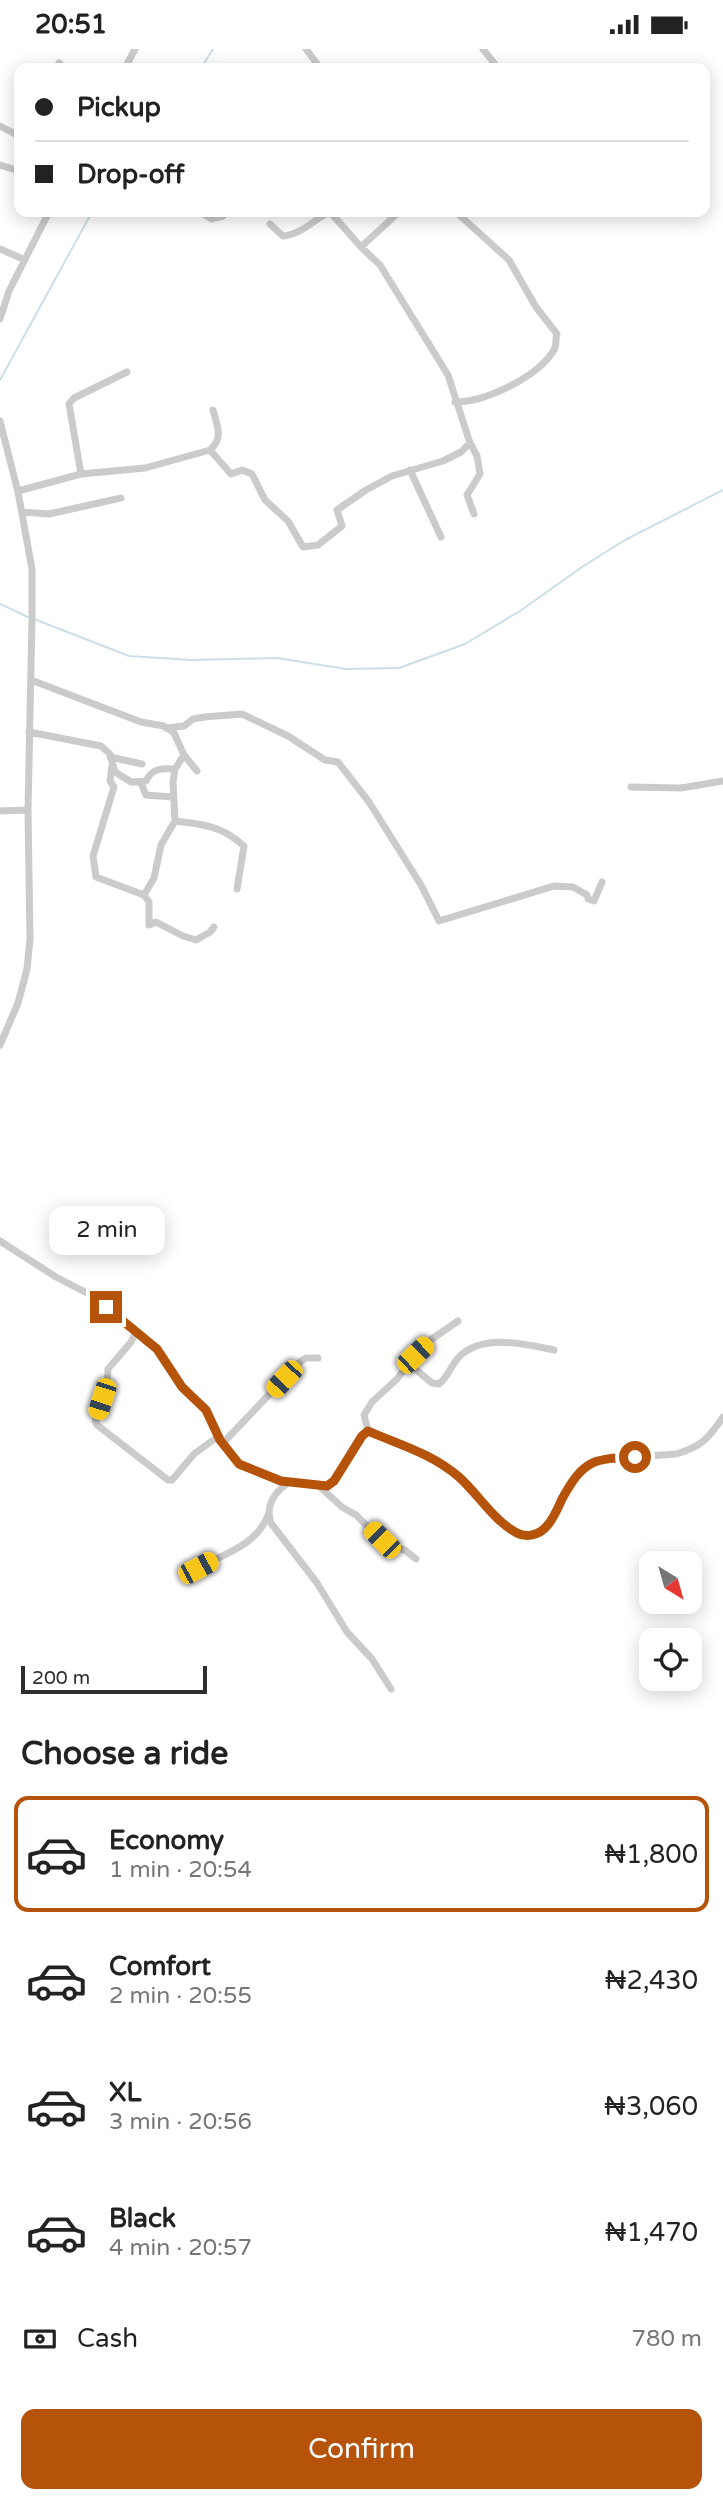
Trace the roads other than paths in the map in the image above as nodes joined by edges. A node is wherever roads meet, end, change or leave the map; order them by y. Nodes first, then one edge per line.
1 (483, 49) edge
2 (494, 63) edge
3 (46, 217) edge
4 (321, 217) edge
5 (334, 217) edge
6 (394, 217) edge
7 (462, 217) edge
8 (270, 224) dead end
9 (361, 247) junction
10 (0, 249) edge
11 (23, 259) junction
12 (0, 319) edge
13 (127, 372) dead end
14 (455, 402) junction
15 (212, 410) dead end
16 (0, 421) edge
17 (470, 443) junction
18 (210, 450) junction
19 (410, 470) junction
20 (80, 474) junction
21 (18, 491) junction
22 (121, 498) dead end
23 (22, 512) junction
24 (474, 514) dead end
25 (441, 537) dead end
26 (31, 680) junction
27 (166, 728) junction
28 (29, 732) junction
29 (184, 755) junction
30 (110, 757) junction
31 (142, 764) dead end
32 (112, 766) junction
33 (175, 769) junction
34 (197, 771) dead end
35 (723, 781) edge
36 (141, 783) junction
37 (631, 787) dead end
38 (172, 797) junction
39 (28, 810) junction
40 (0, 811) edge
41 (174, 821) junction
42 (602, 882) dead end
43 (237, 889) dead end
44 (144, 895) junction
45 (214, 926) dead end
46 (0, 1045) edge
47 (0, 1241) edge
48 (458, 1321) dead end
49 (136, 1332) junction
50 (554, 1350) dead end
51 (317, 1358) dead end
52 (409, 1364) junction
53 (723, 1417) edge
54 (368, 1431) junction
55 (221, 1441) junction
56 (289, 1482) junction
57 (320, 1487) junction
58 (268, 1514) junction
59 (416, 1559) dead end
60 (198, 1568) dead end
61 (391, 1689) dead end

1 - 2 street
3 - 11 street
4 - 8 street
5 - 9 street
6 - 9 street
7 - 14 street
9 - 14 street
10 - 11 street
11 - 12 street
13 - 20 street
14 - 17 street
15 - 18 street
16 - 21 street
17 - 19 street
17 - 24 street
18 - 19 street
18 - 20 street
19 - 25 street
20 - 21 street
21 - 23 street
22 - 23 street
23 - 26 street
26 - 27 street
26 - 28 street
27 - 29 street
27 - 42 street
28 - 30 street
28 - 39 street
29 - 33 street
29 - 34 street
30 - 31 street
30 - 32 street
32 - 36 street
32 - 44 street
33 - 36 street
33 - 38 street
35 - 37 street
36 - 38 street
38 - 41 street
39 - 40 street
39 - 46 street
41 - 43 street
41 - 44 street
44 - 45 street
47 - 49 street
48 - 52 street
49 - 55 street
49 - 55 street
50 - 52 street
51 - 55 street
52 - 54 street
53 - 54 street
54 - 57 street
55 - 56 street
56 - 57 street
56 - 58 street
57 - 59 street
58 - 60 street
58 - 61 street

